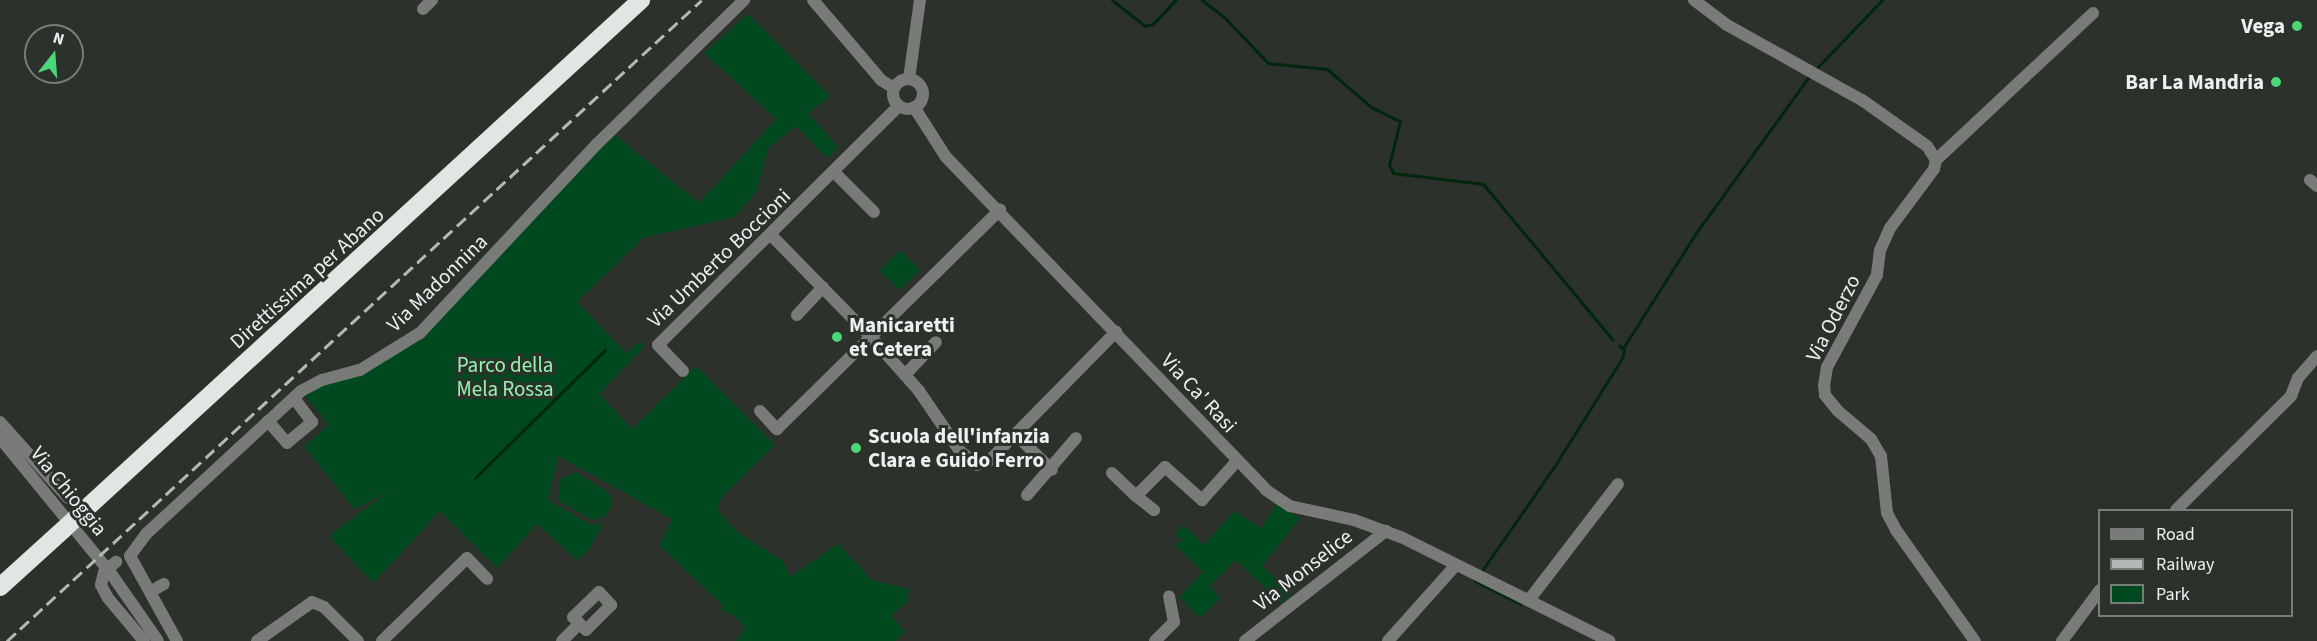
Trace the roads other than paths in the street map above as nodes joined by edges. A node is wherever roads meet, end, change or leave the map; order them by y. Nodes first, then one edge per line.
1 (641, 0) edge
2 (744, 0) edge
3 (813, 0) edge
4 (920, 0) edge
5 (1694, 0) edge
6 (2093, 13) dead end
7 (909, 79) junction
8 (894, 88) junction
9 (899, 106) junction
10 (914, 107) junction
11 (1936, 160) junction
12 (834, 173) junction
13 (874, 212) dead end
14 (996, 214) junction
15 (770, 234) junction
16 (824, 286) junction
17 (797, 315) dead end
18 (1116, 332) junction
19 (872, 338) junction
20 (936, 342) dead end
21 (2317, 356) edge
22 (683, 371) dead end
23 (905, 375) junction
24 (294, 398) junction
25 (760, 411) dead end
26 (268, 421) junction
27 (0, 422) edge
28 (1016, 435) junction
29 (0, 438) edge
30 (1076, 438) dead end
31 (1237, 462) junction
32 (1052, 470) junction
33 (1112, 473) dead end
34 (1618, 484) dead end
35 (1027, 495) dead end
36 (1136, 496) junction
37 (68, 498) dead end
38 (2177, 509) edge
39 (1154, 510) dead end
40 (1386, 531) junction
41 (130, 556) junction
42 (1456, 565) junction
43 (487, 579) dead end
44 (164, 584) dead end
45 (0, 586) edge
46 (150, 592) junction
47 (2098, 593) edge
48 (1169, 596) dead end
49 (1529, 600) junction
50 (579, 624) junction
51 (144, 641) edge
52 (158, 641) edge
53 (177, 641) edge
54 (257, 641) edge
55 (358, 641) edge
56 (382, 641) edge
57 (562, 641) edge
58 (1155, 641) edge
59 (1245, 641) edge
60 (1388, 641) edge
61 (1610, 641) edge
62 (1975, 641) edge
63 (2062, 641) edge

1 - 45 highway, Direttissima per Abano, bridge
2 - 24 street, Via Madonnina
3 - 8 street
4 - 7 street
5 - 11 street
6 - 11 street, Via Oderzo
7 - 8 street
7 - 10 street
8 - 9 street
9 - 10 street
9 - 12 street, Via Umberto Boccioni
10 - 14 street, Via Ca' Rasi
11 - 62 street, Via Oderzo
12 - 13 street
12 - 15 street, Via Umberto Boccioni
14 - 18 street, Via Ca' Rasi
14 - 19 street
15 - 16 street
15 - 22 street, Via Umberto Boccioni
16 - 17 street
16 - 19 street
18 - 28 street
18 - 31 street, Via Ca' Rasi
19 - 23 street
19 - 25 street
20 - 23 street
21 - 38 street
23 - 28 street
24 - 26 street, Via Madonnina
24 - 26 street
26 - 41 street, Via Madonnina
27 - 37 street, Via Chioggia
28 - 32 street
29 - 52 street, Via Chioggia
30 - 32 street
31 - 36 street
31 - 40 street, Via Ca' Rasi
32 - 35 street
33 - 36 street
34 - 49 street
36 - 39 street
40 - 42 street, Via Ca' Rasi
40 - 59 street, Via Monselice
41 - 46 street
41 - 51 street, Via Chioggia, bridge
42 - 49 street, Via Ca' Rasi
42 - 60 street
43 - 56 street
44 - 46 street
46 - 53 street
47 - 63 street
48 - 58 street
49 - 61 street, Via Ca' Rasi
50 - 50 street
50 - 57 street
54 - 55 street

